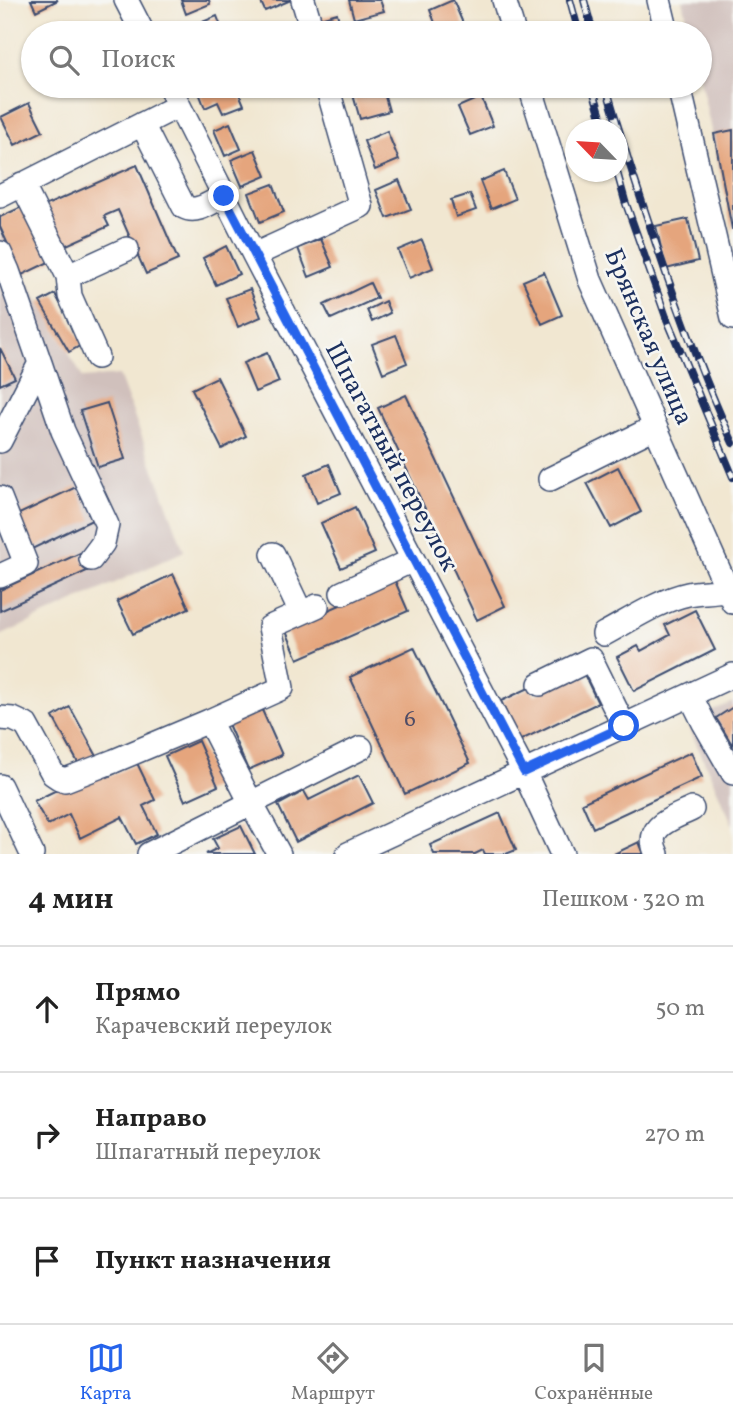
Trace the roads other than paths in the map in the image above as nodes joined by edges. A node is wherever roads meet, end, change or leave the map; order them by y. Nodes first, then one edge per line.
1 (126, 0) edge
2 (303, 0) edge
3 (504, 0) edge
4 (659, 0) edge
5 (137, 21) edge
6 (309, 21) edge
7 (510, 21) edge
8 (664, 21) edge
9 (172, 98) edge
10 (175, 98) edge
11 (330, 98) edge
12 (534, 98) edge
13 (682, 98) edge
14 (142, 124) junction
15 (22, 184) junction
16 (0, 196) edge
17 (224, 196) junction
18 (127, 249) dead end
19 (0, 253) edge
20 (254, 255) junction
21 (68, 276) junction
22 (6, 288) edge
23 (733, 318) edge
24 (97, 357) dead end
25 (40, 363) junction
26 (655, 427) junction
27 (0, 441) edge
28 (550, 479) dead end
29 (0, 498) edge
30 (274, 554) dead end
31 (91, 559) dead end
32 (413, 559) junction
33 (0, 576) edge
34 (342, 593) dead end
35 (730, 596) edge
36 (604, 634) dead end
37 (733, 675) edge
38 (540, 684) dead end
39 (691, 695) junction
40 (0, 718) edge
41 (209, 721) junction
42 (624, 726) junction
43 (361, 748) dead end
44 (524, 772) junction
45 (733, 773) edge
46 (0, 786) edge
47 (251, 803) junction
48 (692, 809) dead end
49 (362, 851) edge
50 (32, 854) edge
51 (149, 854) edge
52 (279, 854) edge
53 (562, 854) edge
54 (657, 854) edge

1 - 5 street
2 - 6 street
3 - 7 street
4 - 8 street
9 - 14 street
10 - 17 street, Шпагатный переулок
11 - 20 street
12 - 26 street, Брянская улица
13 - 23 street
14 - 15 street
14 - 17 street
15 - 16 street
15 - 21 street
17 - 20 street, Шпагатный переулок
18 - 21 street
19 - 22 street
20 - 32 street, Шпагатный переулок
21 - 24 street
22 - 25 street
25 - 27 street
25 - 31 street
26 - 28 street
26 - 35 street, Брянская улица
29 - 33 street
30 - 41 street
32 - 34 street
32 - 44 street, Шпагатный переулок
35 - 36 street
37 - 39 street
38 - 42 street
39 - 42 street
39 - 45 street
40 - 41 street
41 - 47 street
42 - 44 street
43 - 47 street
44 - 49 street
44 - 53 street, Шпагатный переулок
46 - 50 street
47 - 51 street
47 - 52 street
48 - 54 street

